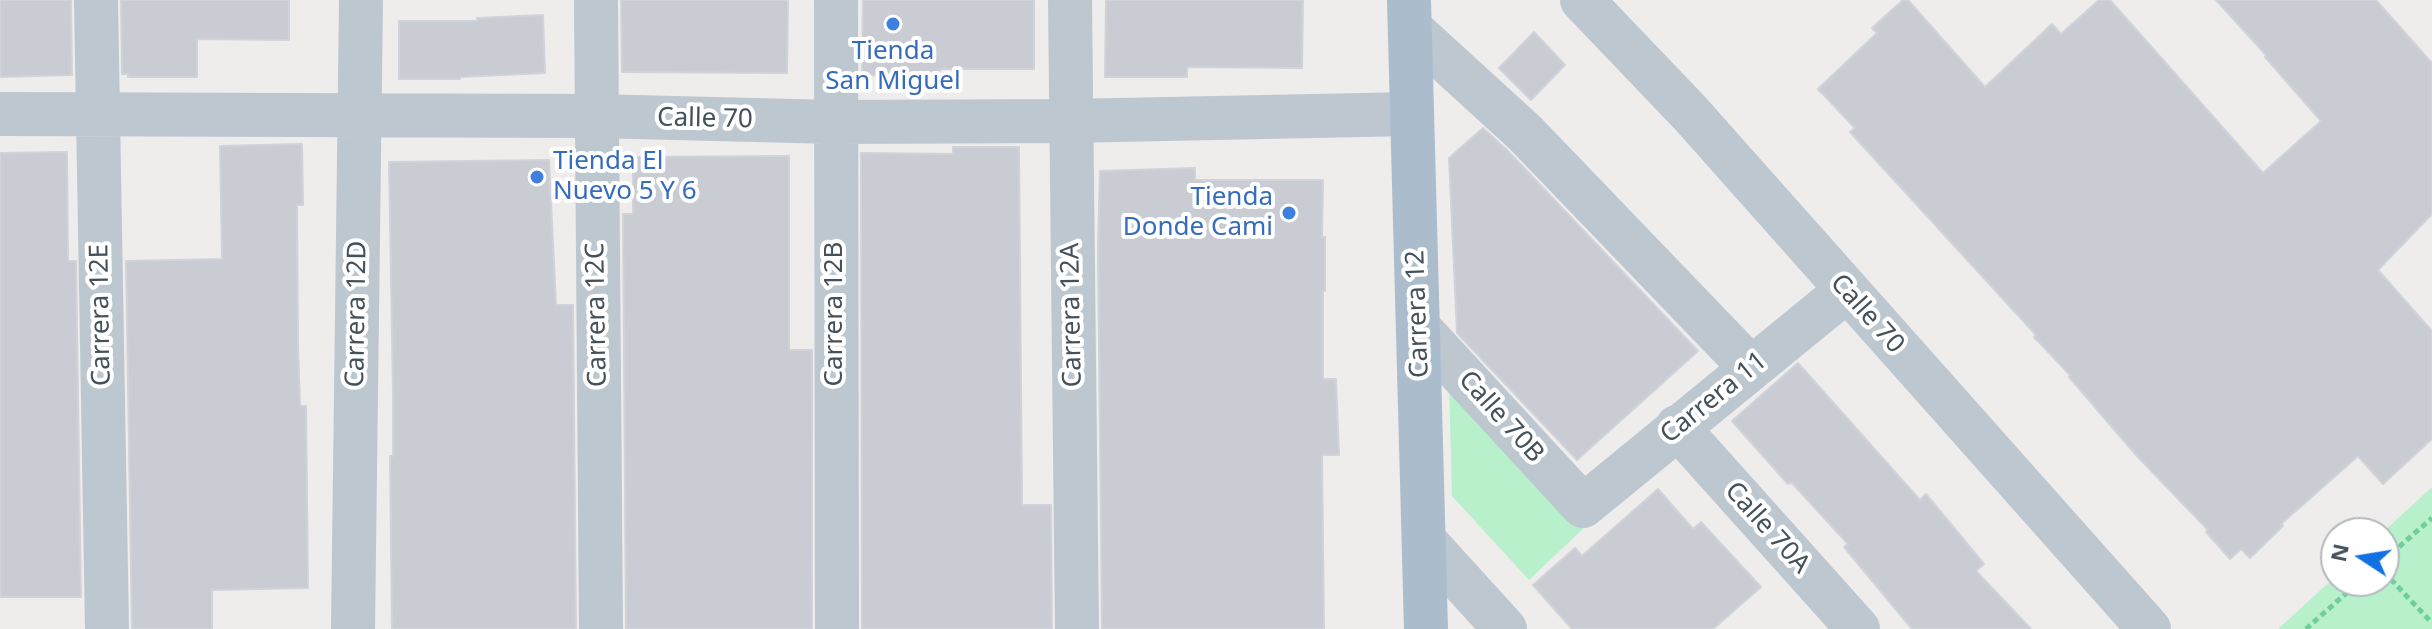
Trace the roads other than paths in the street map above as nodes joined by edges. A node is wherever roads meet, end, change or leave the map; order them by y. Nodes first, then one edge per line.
1 (96, 0) edge
2 (361, 0) edge
3 (596, 0) edge
4 (836, 0) edge
5 (1070, 0) edge
6 (1582, 0) edge
7 (1409, 14) edge
8 (97, 113) junction
9 (0, 114) edge
10 (1411, 114) junction
11 (359, 116) junction
12 (595, 116) junction
13 (1069, 121) junction
14 (834, 122) junction
15 (1846, 291) junction
16 (1419, 328) junction
17 (1751, 368) junction
18 (1677, 427) junction
19 (1583, 506) joint
20 (1424, 540) junction
21 (107, 629) edge
22 (353, 629) edge
23 (601, 629) edge
24 (837, 629) edge
25 (1077, 629) edge
26 (1426, 629) edge
27 (1505, 629) edge
28 (1858, 629) edge
29 (2149, 629) edge

1 - 8 street, Carrera 12E
2 - 11 street, Carrera 12D
3 - 12 street, Carrera 12C
4 - 14 street, Carrera 12B
5 - 13 street, Carrera 12A
6 - 15 street, Calle 70
7 - 10 main road, Carrera 12
7 - 17 street
8 - 9 street, Calle 70
8 - 11 street, Calle 70
8 - 21 street, Carrera 12E
10 - 13 street, Calle 70
10 - 16 main road, Carrera 12
11 - 12 street, Calle 70
11 - 22 street, Carrera 12D
12 - 14 street, Calle 70
12 - 23 street, Carrera 12C
13 - 14 street, Calle 70
13 - 25 street, Carrera 12A
14 - 24 street, Carrera 12B
15 - 17 street, Carrera 11
15 - 29 street, Calle 70
16 - 19 street, Calle 70B
16 - 20 main road, Carrera 12
17 - 18 street, Carrera 11
18 - 19 street, Carrera 11
18 - 28 street, Calle 70A
20 - 26 main road, Carrera 12
20 - 27 street

